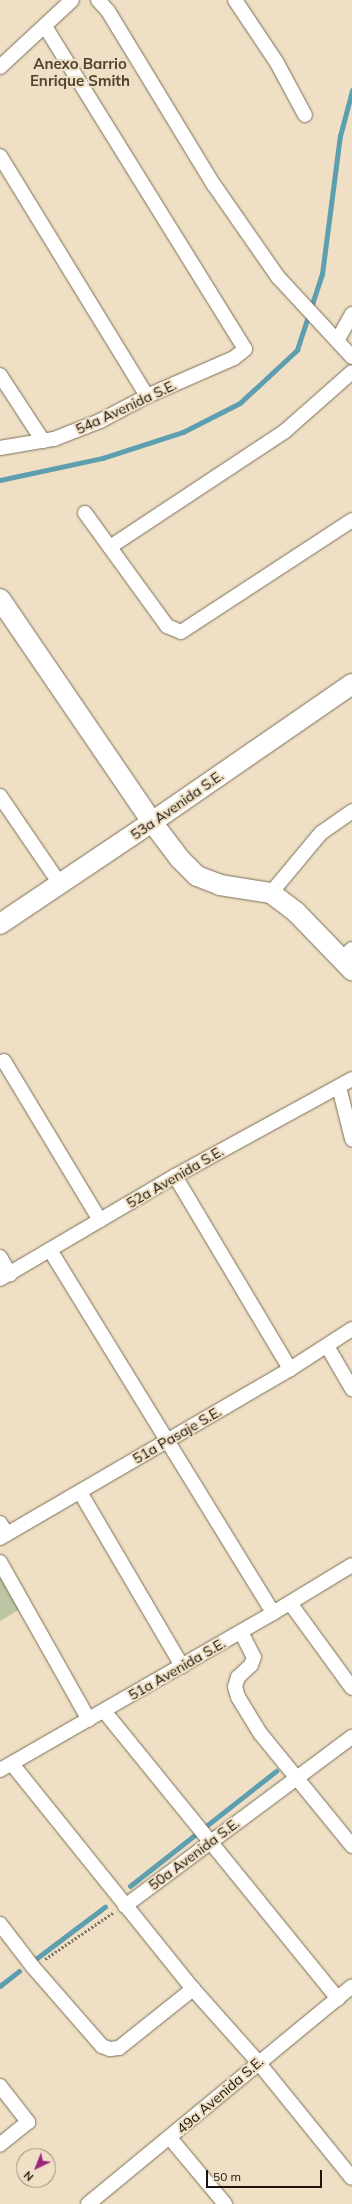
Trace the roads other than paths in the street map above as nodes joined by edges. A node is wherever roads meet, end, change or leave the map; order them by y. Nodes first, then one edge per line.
1 (72, 0) edge
2 (98, 0) edge
3 (235, 0) edge
4 (45, 28) junction
5 (0, 67) edge
6 (305, 115) dead end
7 (0, 156) edge
8 (352, 314) edge
9 (334, 337) junction
10 (352, 357) edge
11 (352, 372) edge
12 (0, 375) edge
13 (147, 396) junction
14 (43, 441) junction
15 (0, 448) edge
16 (85, 513) dead end
17 (352, 520) edge
18 (110, 547) junction
19 (0, 599) edge
20 (352, 684) edge
21 (0, 796) edge
22 (352, 811) edge
23 (152, 822) junction
24 (60, 884) junction
25 (270, 893) junction
26 (0, 924) edge
27 (348, 959) edge
28 (4, 1061) dead end
29 (352, 1079) edge
30 (338, 1087) junction
31 (352, 1139) edge
32 (175, 1176) junction
33 (100, 1220) junction
34 (50, 1250) junction
35 (0, 1257) edge
36 (5, 1277) edge
37 (352, 1329) edge
38 (327, 1346) junction
39 (290, 1369) junction
40 (352, 1389) edge
41 (168, 1441) junction
42 (80, 1492) junction
43 (2, 1532) edge
44 (0, 1562) edge
45 (352, 1565) edge
46 (290, 1603) junction
47 (273, 1613) junction
48 (241, 1632) junction
49 (182, 1666) junction
50 (352, 1688) edge
51 (104, 1711) junction
52 (89, 1720) junction
53 (352, 1737) edge
54 (6, 1767) edge
55 (297, 1778) junction
56 (208, 1839) junction
57 (352, 1846) edge
58 (125, 1906) junction
59 (0, 1924) edge
60 (352, 1986) edge
61 (193, 1989) junction
62 (338, 1999) junction
63 (258, 2062) junction
64 (0, 2086) edge
65 (170, 2138) junction
66 (0, 2144) edge
67 (352, 2178) edge
68 (95, 2202) edge
69 (225, 2204) edge

1 - 4 street
2 - 9 street
3 - 6 street
4 - 5 street
4 - 13 street, 54a Avenida S.E.
7 - 13 street
8 - 9 street
9 - 10 street
11 - 18 street
12 - 14 street
13 - 14 street, 54a Avenida S.E.
14 - 15 street, 54a Avenida S.E.
16 - 18 street
17 - 18 street
19 - 23 street
20 - 23 street, 53a Avenida S.E.
21 - 24 street
22 - 25 street
23 - 24 street, 53a Avenida S.E.
23 - 25 street
24 - 26 street, 53a Avenida S.E.
25 - 27 street
28 - 33 street
29 - 30 street, 52a Avenida S.E.
30 - 31 street
30 - 32 street, 52a Avenida S.E.
32 - 33 street, 52a Avenida S.E.
32 - 39 street
33 - 34 street, 52a Avenida S.E.
34 - 36 street, 52a Avenida S.E.
34 - 41 street
35 - 36 street
37 - 38 street, 51a Pasaje S.E.
38 - 39 street, 51a Pasaje S.E.
38 - 40 street
39 - 41 street, 51a Pasaje S.E.
41 - 42 street, 51a Pasaje S.E.
41 - 47 street
42 - 43 street, 51a Pasaje S.E.
42 - 49 street
44 - 52 street
45 - 46 street, 51a Avenida S.E.
46 - 47 street, 51a Avenida S.E.
46 - 50 street
47 - 48 street, 51a Avenida S.E.
48 - 49 street, 51a Avenida S.E.
48 - 55 street
49 - 51 street, 51a Avenida S.E.
51 - 52 street, 51a Avenida S.E.
51 - 56 street
52 - 54 street, 51a Avenida S.E.
53 - 55 street, 50a Avenida S.E.
54 - 58 street
55 - 56 street, 50a Avenida S.E.
55 - 57 street
56 - 58 street, 50a Avenida S.E.
56 - 62 street
58 - 61 street
59 - 61 street
60 - 62 street, 49a Avenida S.E.
61 - 63 street
62 - 63 street, 49a Avenida S.E.
63 - 65 street, 49a Avenida S.E.
63 - 67 street
64 - 66 street
65 - 68 street, 49a Avenida S.E.
65 - 69 street

